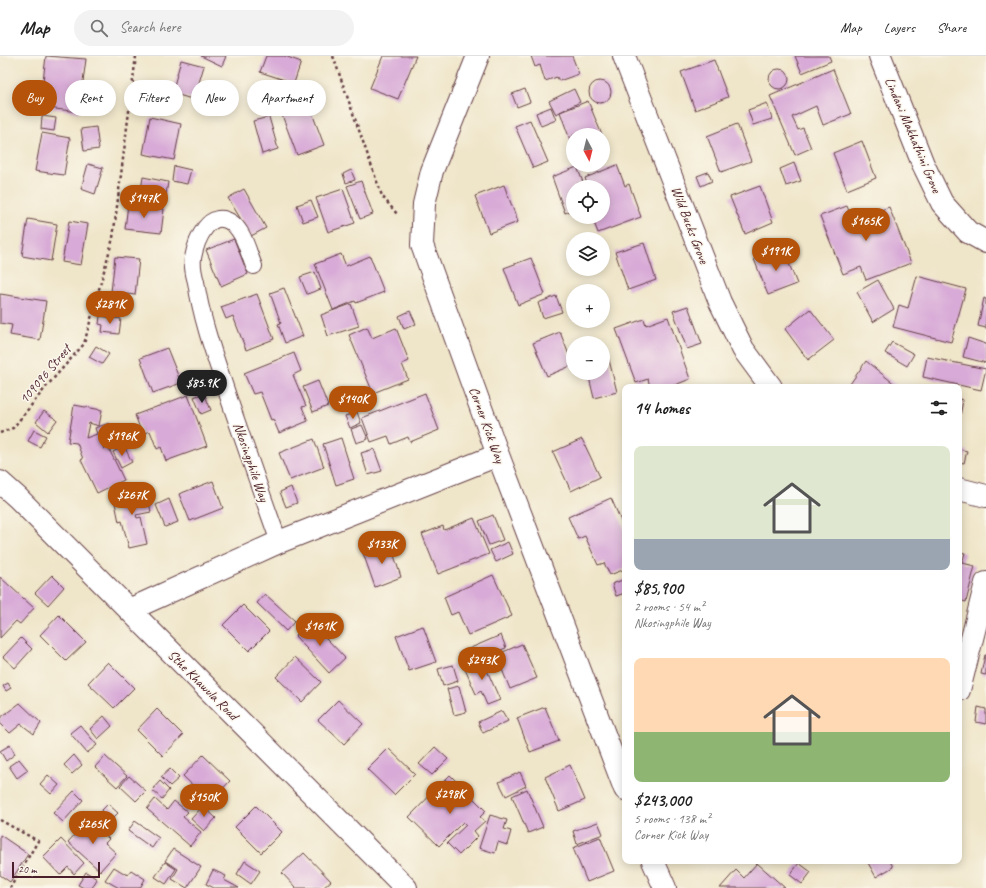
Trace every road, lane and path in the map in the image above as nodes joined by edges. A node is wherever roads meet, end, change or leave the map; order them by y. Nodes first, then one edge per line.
1 (136, 56) edge
2 (333, 56) edge
3 (478, 56) edge
4 (624, 56) edge
5 (880, 56) edge
6 (986, 242) edge
7 (422, 245) junction
8 (254, 266) dead end
9 (769, 384) edge
10 (0, 433) edge
11 (498, 455) junction
12 (0, 482) edge
13 (962, 491) edge
14 (986, 496) edge
15 (279, 542) junction
16 (986, 583) edge
17 (129, 610) junction
18 (962, 678) edge
19 (622, 781) edge
20 (0, 820) edge
21 (654, 864) edge
22 (10, 888) edge
23 (406, 888) edge
24 (665, 888) edge

1 - 10 path, 109096 Street
2 - 7 path
3 - 7 street, Corner Kick Way
4 - 9 street, Wild Bucks Grove
5 - 6 street, Lindani Makhathini Grove
7 - 11 street, Corner Kick Way
8 - 15 lane, Nkosingphile Way
11 - 15 street
11 - 19 street, Corner Kick Way
12 - 17 street, Sthe Khawula Road
13 - 14 street
15 - 17 street
16 - 18 street
17 - 23 street, Sthe Khawula Road
20 - 22 path
21 - 24 street

